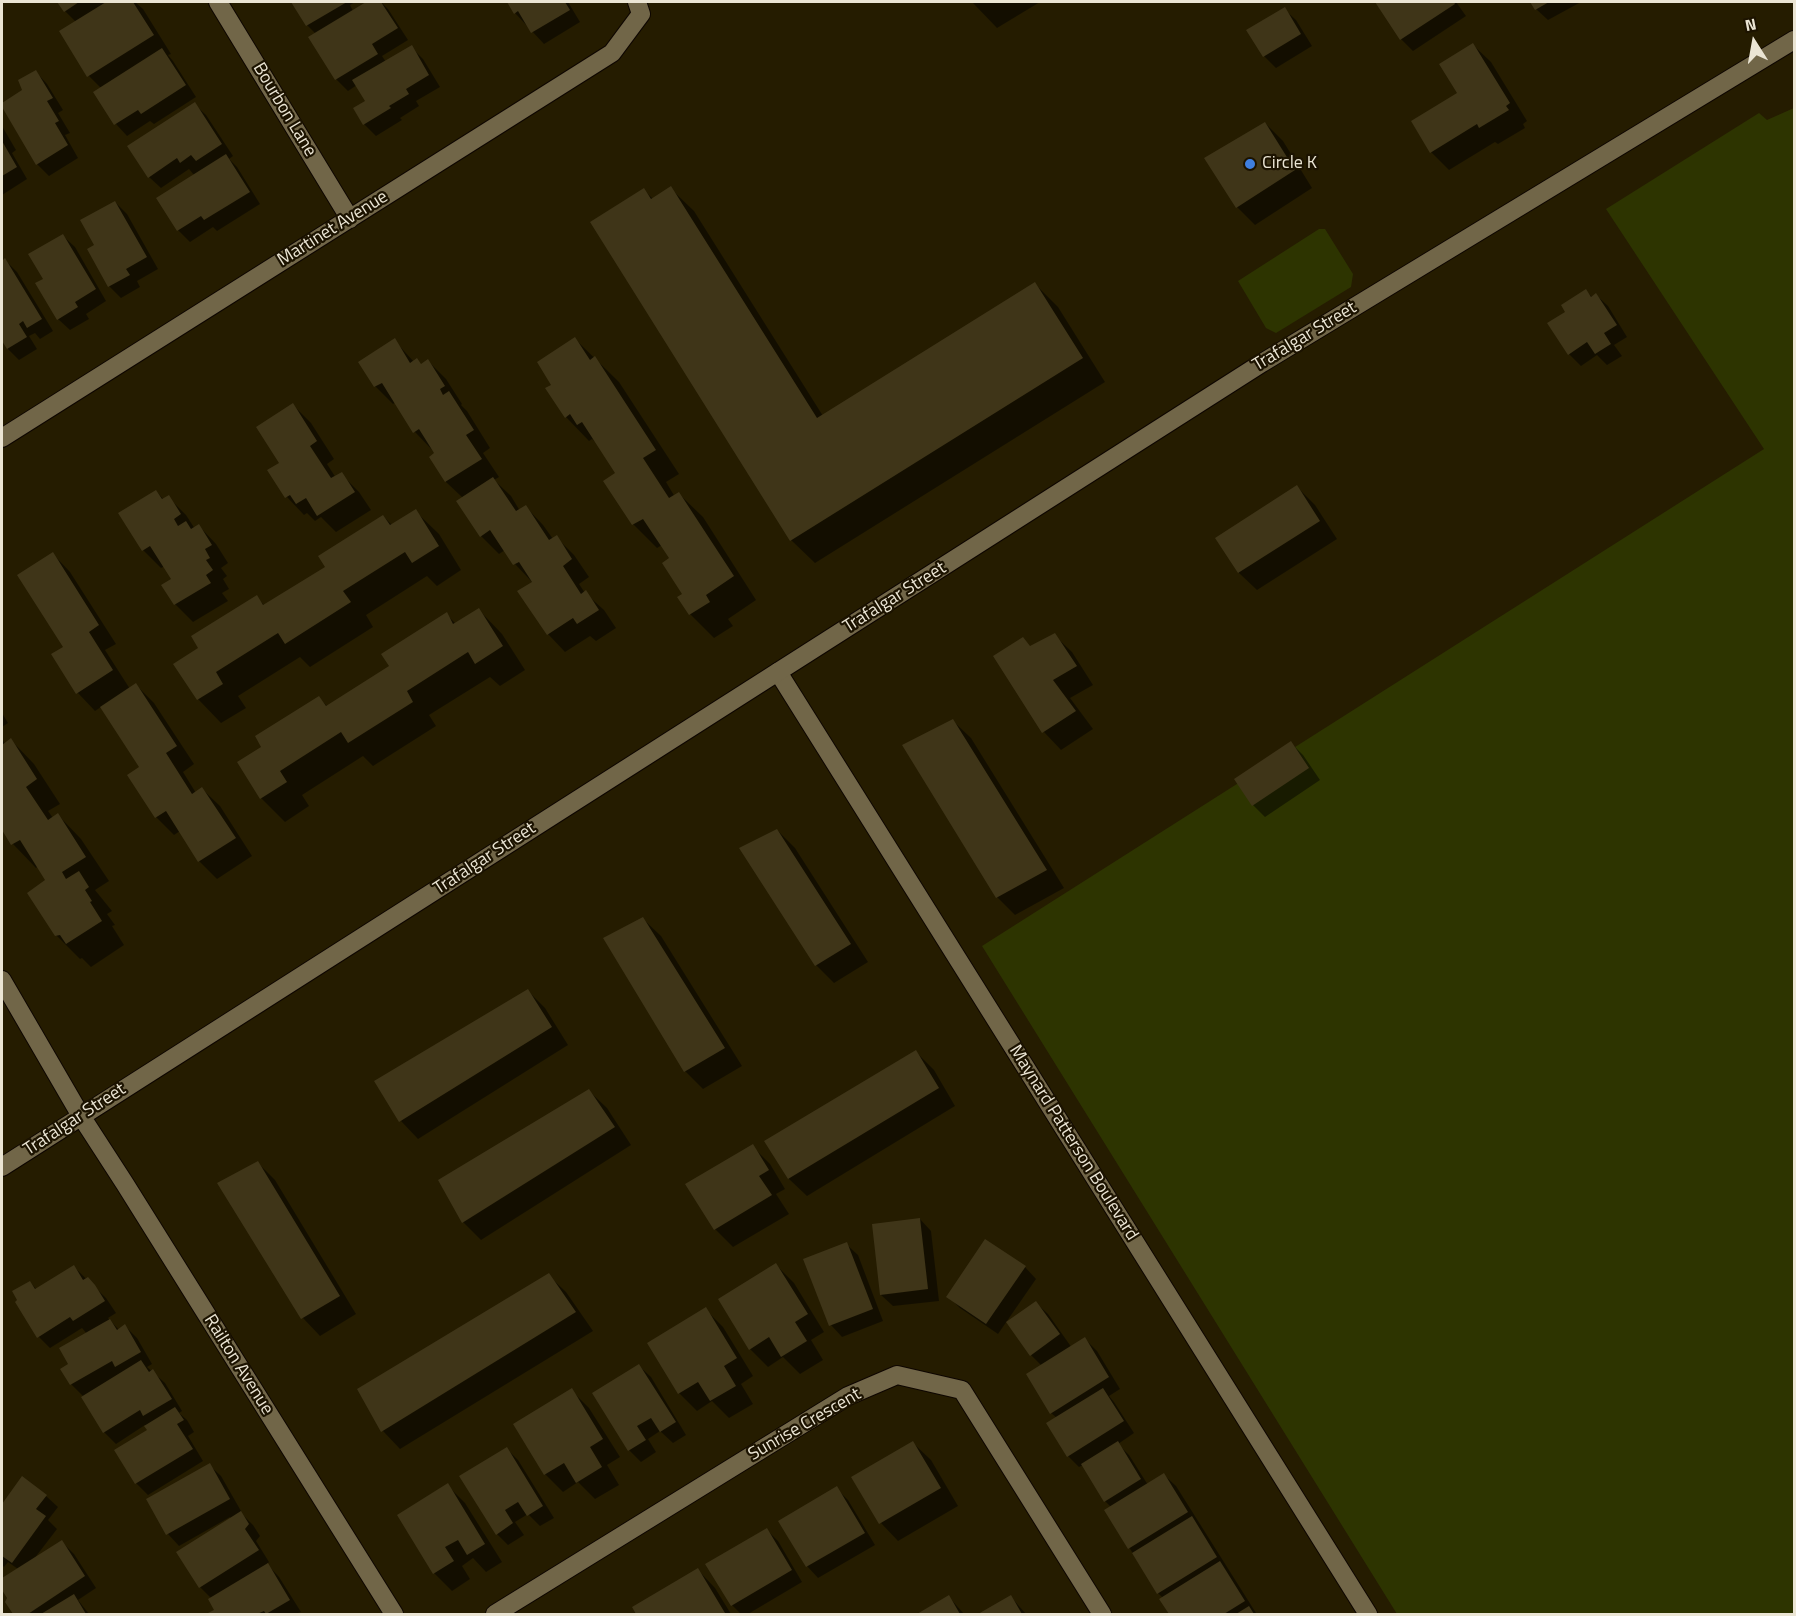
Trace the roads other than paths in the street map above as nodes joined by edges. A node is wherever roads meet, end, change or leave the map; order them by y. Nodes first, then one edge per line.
1 (218, 2) edge
2 (637, 2) edge
3 (1794, 40) edge
4 (350, 219) junction
5 (2, 438) edge
6 (778, 672) junction
7 (2, 980) edge
8 (81, 1116) junction
9 (2, 1167) edge
10 (394, 1614) edge
11 (495, 1614) edge
12 (1102, 1614) edge
13 (1368, 1614) edge

1 - 4 street, Bourbon Lane
2 - 4 street, Martinet Avenue
3 - 6 street, Trafalgar Street
4 - 5 street, Martinet Avenue
6 - 8 street, Trafalgar Street
6 - 13 street, Maynard Patterson Boulevard
7 - 8 street, Railton Avenue
8 - 9 street, Trafalgar Street
8 - 10 street, Railton Avenue
11 - 12 street, Sunrise Crescent

